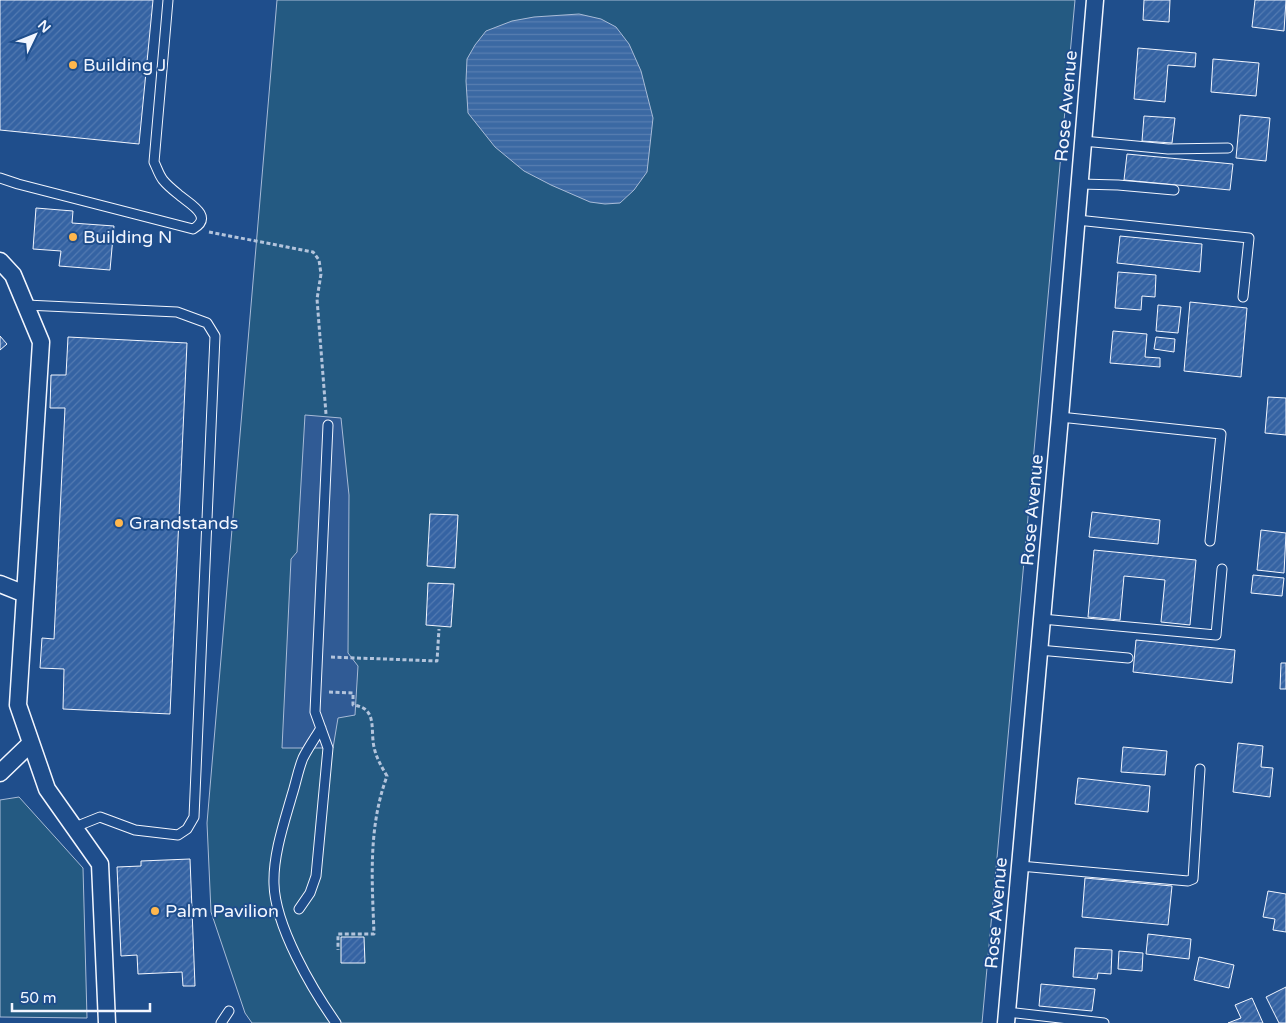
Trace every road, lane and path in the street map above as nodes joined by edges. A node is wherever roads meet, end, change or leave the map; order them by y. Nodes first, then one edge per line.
1 (168, 0) edge
2 (1095, 0) edge
3 (1083, 141) junction
4 (1228, 148) dead end
5 (0, 178) edge
6 (1080, 184) junction
7 (1174, 190) dead end
8 (1076, 220) junction
9 (193, 229) junction
10 (0, 261) edge
11 (1243, 297) dead end
12 (26, 305) junction
13 (1060, 417) junction
14 (328, 425) joint
15 (1210, 541) dead end
16 (1222, 569) dead end
17 (0, 584) edge
18 (25, 594) junction
19 (1042, 619) junction
20 (439, 630) dead end
21 (1039, 650) junction
22 (318, 656) junction
23 (1128, 658) dead end
24 (316, 692) junction
25 (321, 728) junction
26 (30, 744) junction
27 (2, 768) edge
28 (1200, 769) dead end
29 (74, 827) junction
30 (1020, 866) junction
31 (299, 909) dead end
32 (338, 950) dead end
33 (229, 1011) dead end
34 (1006, 1018) edge
35 (107, 1023) edge
36 (220, 1023) edge
37 (336, 1023) edge
38 (1104, 1023) edge

1 - 9 lane
2 - 3 street, Rose Avenue
3 - 4 lane
3 - 6 street, Rose Avenue
5 - 9 lane
6 - 7 lane
6 - 8 street, Rose Avenue
8 - 11 lane
8 - 13 street, Rose Avenue
9 - 14 path
10 - 12 street
12 - 18 street
12 - 29 lane
13 - 15 lane
13 - 19 street, Rose Avenue
14 - 22 lane
16 - 19 lane
17 - 18 street
18 - 26 street
19 - 21 street, Rose Avenue
20 - 22 path
21 - 23 lane
21 - 30 street, Rose Avenue
22 - 24 lane
24 - 25 lane
24 - 32 path
25 - 31 lane
25 - 37 lane
26 - 27 street
26 - 29 street
28 - 30 lane
29 - 35 street
30 - 34 street, Rose Avenue
33 - 36 lane
34 - 38 lane

